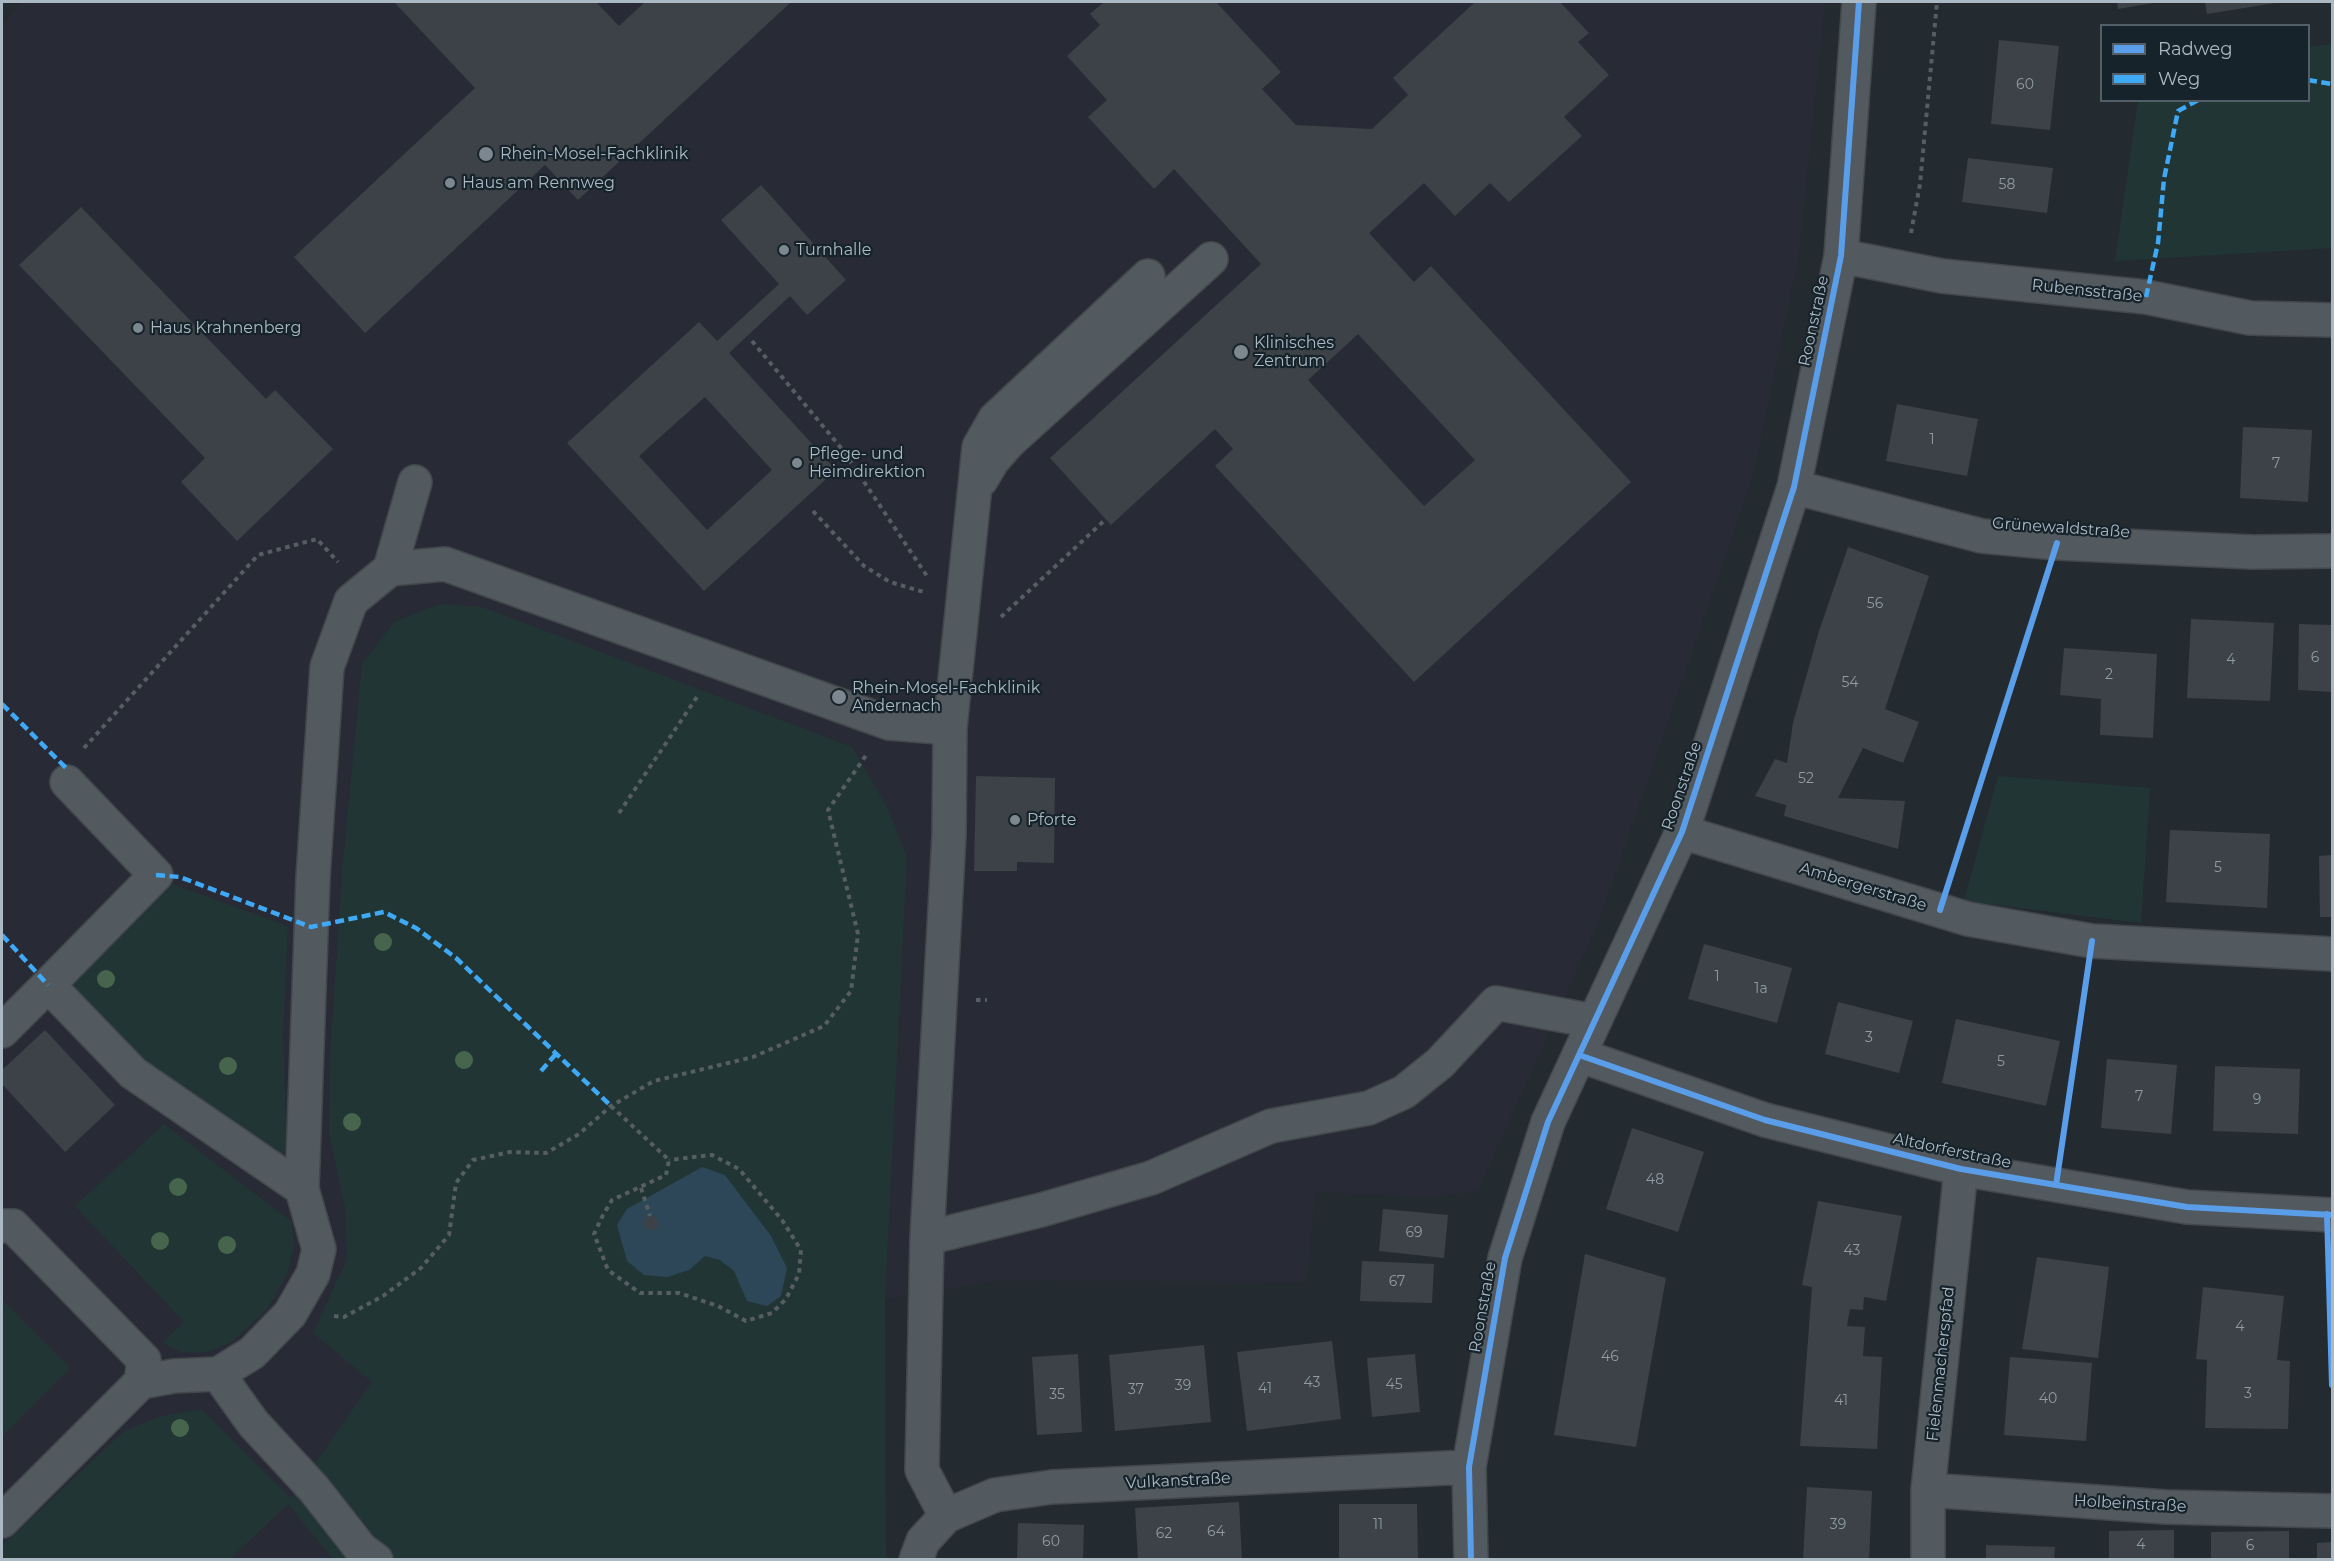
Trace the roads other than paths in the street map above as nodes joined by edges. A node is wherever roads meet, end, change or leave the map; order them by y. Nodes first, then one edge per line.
1 (1859, 2) edge
2 (1841, 256) junction
3 (1211, 260) dead end
4 (1149, 276) dead end
5 (2332, 320) edge
6 (415, 482) dead end
7 (1794, 487) junction
8 (976, 489) junction
9 (2332, 550) edge
10 (390, 569) junction
11 (950, 728) junction
12 (67, 782) road end
13 (1682, 832) junction
14 (2332, 954) edge
15 (48, 985) junction
16 (1593, 1022) junction
17 (2, 1031) edge
18 (1579, 1055) junction
19 (1961, 1169) junction
20 (302, 1189) junction
21 (2332, 1215) edge
22 (2, 1226) edge
23 (927, 1238) junction
24 (218, 1374) junction
25 (141, 1382) junction
26 (1469, 1467) junction
27 (1928, 1490) junction
28 (2332, 1511) edge
29 (946, 1516) junction
30 (2, 1521) edge
31 (376, 1560) edge
32 (916, 1560) edge
33 (1472, 1560) edge
34 (1928, 1560) edge

1 - 2 street, Roonstraße
2 - 5 street, Rubensstraße
2 - 7 street, Roonstraße
3 - 8 street
4 - 8 street
6 - 10 street
7 - 9 street, Grünewaldstraße
7 - 13 street, Roonstraße
8 - 11 street
10 - 11 street
10 - 20 street
11 - 23 street
12 - 15 street
13 - 14 street, Ambergerstraße
13 - 16 street, Roonstraße
15 - 17 street
15 - 20 street
16 - 18 street, Roonstraße
16 - 23 street
18 - 19 street, Altdorferstraße
18 - 26 street, Roonstraße
19 - 21 street, Altdorferstraße
19 - 27 street, Fielenmacherspfad
20 - 24 street
22 - 25 street
23 - 29 street
24 - 25 street
24 - 31 street
25 - 30 street
26 - 29 street, Vulkanstraße
26 - 33 street, Roonstraße
27 - 28 street, Holbeinstraße
27 - 34 street, Fielenmacherspfad
29 - 32 street, Vulkanstraße

